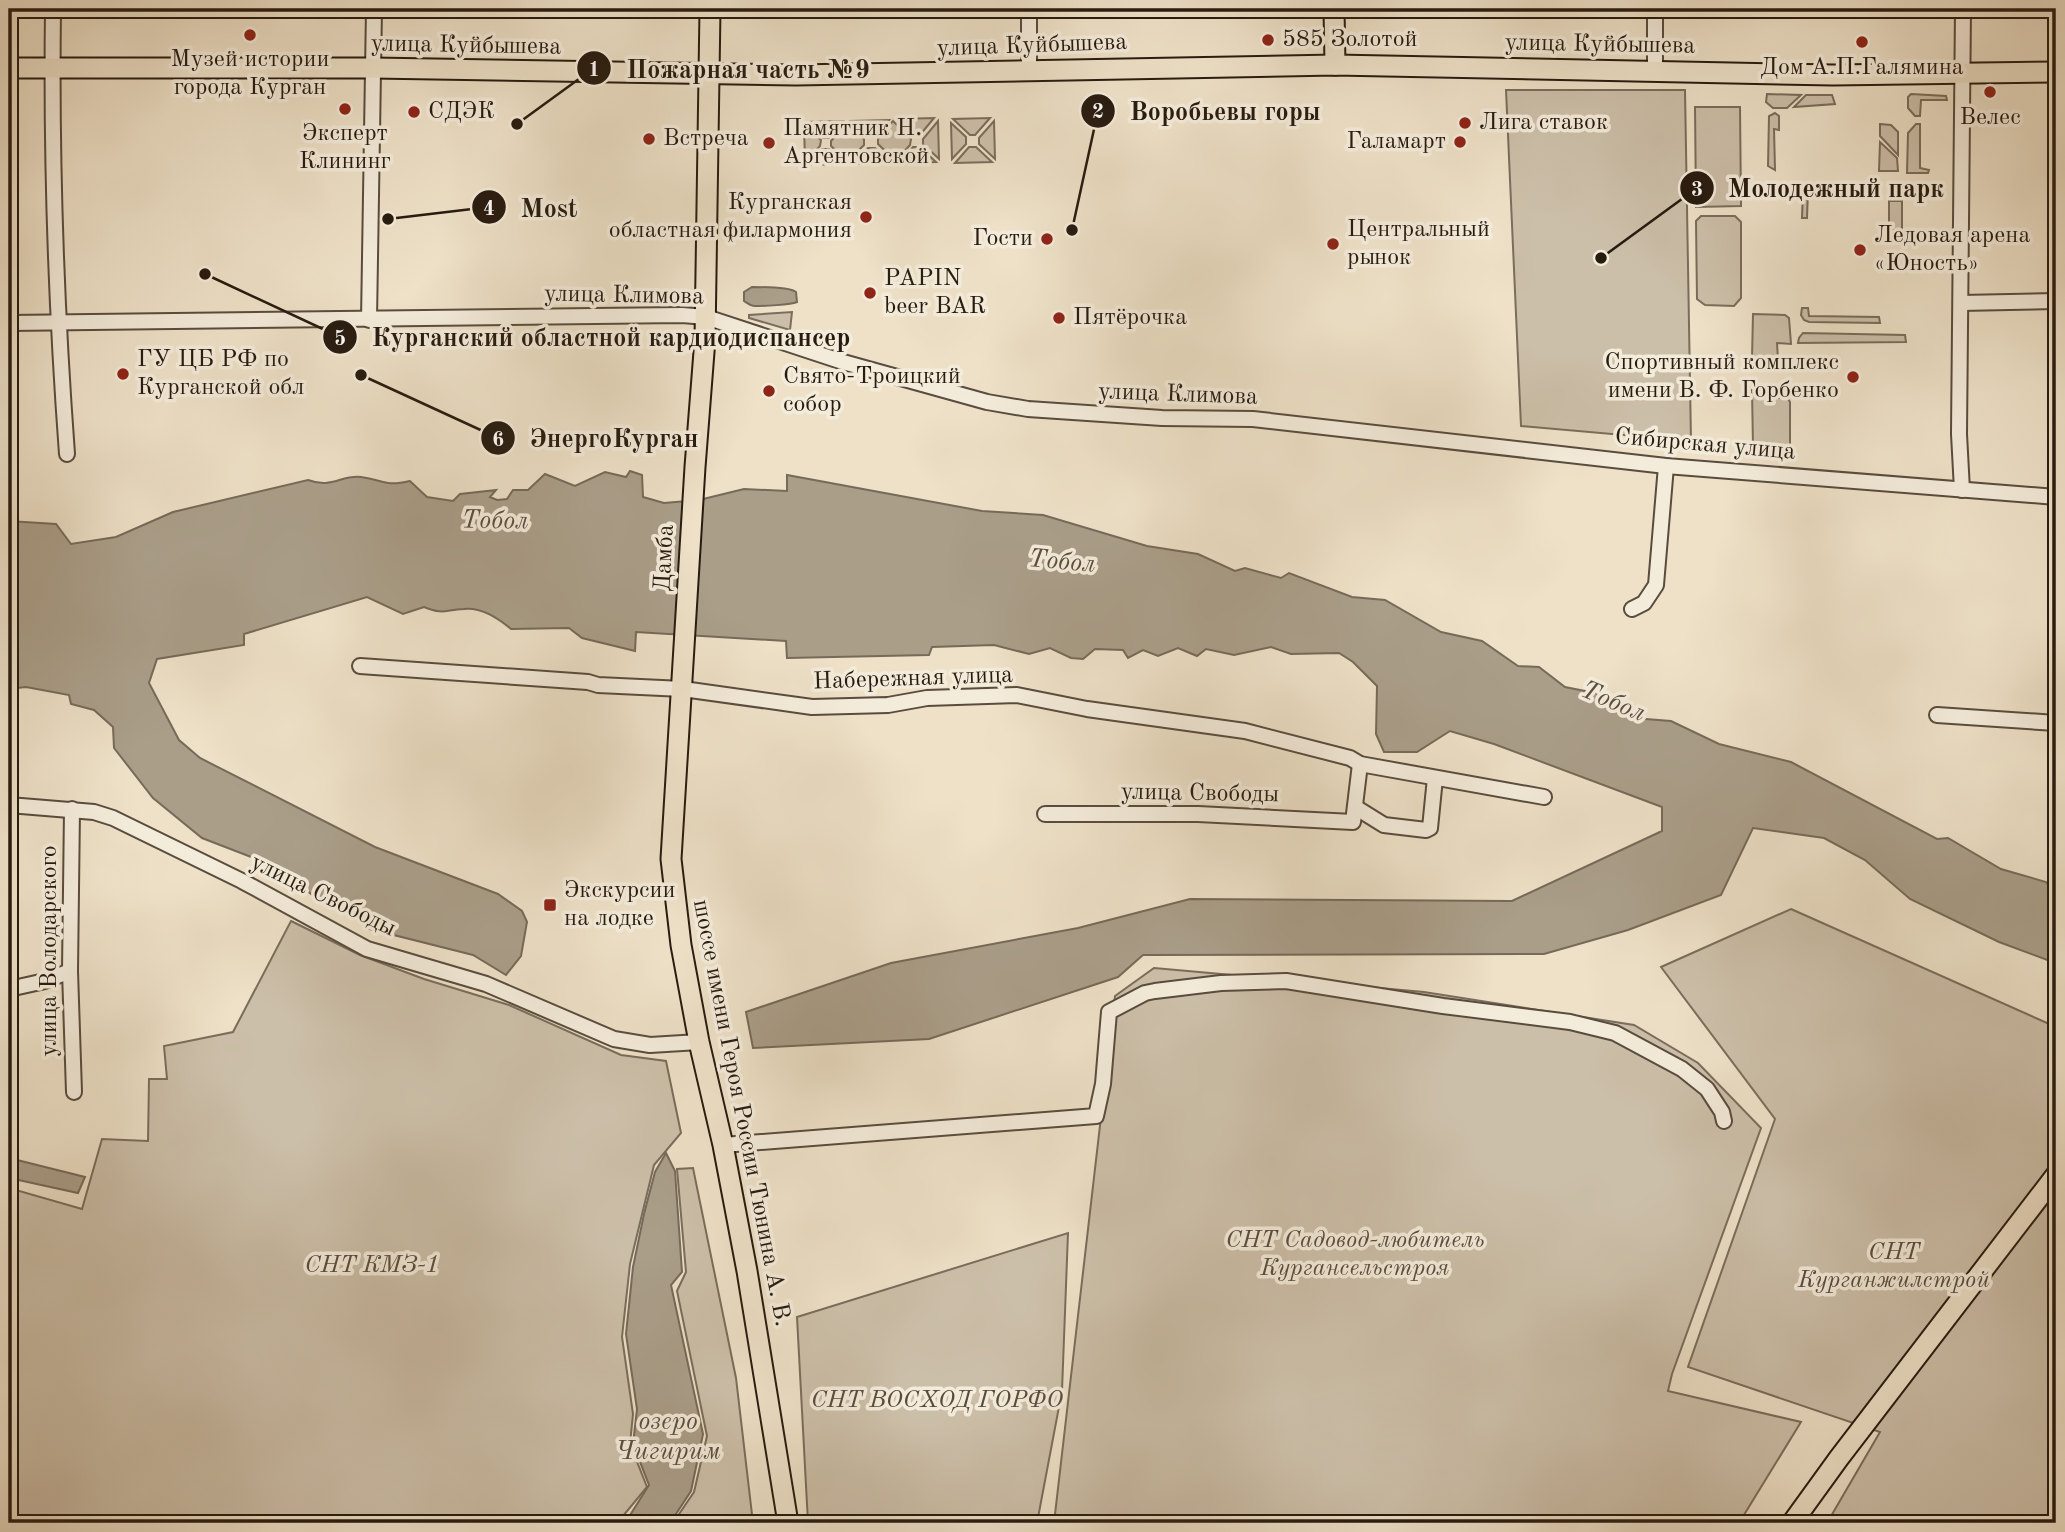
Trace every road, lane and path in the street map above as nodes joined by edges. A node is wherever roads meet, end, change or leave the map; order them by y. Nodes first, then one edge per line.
1 (53, 9) edge
2 (374, 9) edge
3 (710, 9) edge
4 (1029, 9) edge
5 (1334, 9) edge
6 (1655, 9) edge
7 (1963, 9) edge
8 (1335, 65) junction
9 (52, 67) junction
10 (9, 68) edge
11 (373, 68) junction
12 (1655, 71) junction
13 (1029, 72) junction
14 (2056, 72) edge
15 (1964, 74) junction
16 (711, 75) junction
17 (2056, 301) edge
18 (1961, 303) junction
19 (706, 317) junction
20 (369, 320) junction
21 (9, 323) edge
22 (58, 323) junction
23 (1350, 432) joint
24 (67, 454) dead end
25 (1666, 466) junction
26 (1962, 490) junction
27 (2056, 497) edge
28 (1632, 609) dead end
29 (360, 666) dead end
30 (683, 689) junction
31 (1937, 715) dead end
32 (2056, 723) edge
33 (1360, 764) junction
34 (1435, 778) junction
35 (1544, 797) dead end
36 (9, 805) edge
37 (72, 810) junction
38 (1045, 814) dead end
39 (1354, 814) junction
40 (70, 971) junction
41 (9, 989) edge
42 (699, 1042) junction
43 (74, 1092) dead end
44 (1724, 1121) dead end
45 (723, 1145) junction
46 (2056, 1175) edge
47 (788, 1523) edge
48 (1792, 1523) edge

1 - 9 street
2 - 11 street
3 - 16 main road, Дамба
4 - 13 street
5 - 8 main road
6 - 12 street
7 - 15 street
8 - 12 main road, улица Куйбышева
8 - 13 main road, улица Куйбышева
9 - 10 main road, улица Куйбышева
9 - 11 main road, улица Куйбышева
9 - 22 street
11 - 16 main road, улица Куйбышева
11 - 20 street
12 - 15 main road, улица Куйбышева
13 - 16 main road, улица Куйбышева
14 - 15 main road, улица Куйбышева
15 - 18 street
16 - 19 main road, Дамба
17 - 18 street
18 - 26 street
19 - 20 street, улица Климова
19 - 23 street, улица Климова
19 - 30 main road, Дамба
20 - 22 street, улица Климова
21 - 22 street, улица Климова
22 - 24 street
23 - 25 street, Сибирская улица
25 - 26 street, Сибирская улица
25 - 28 street
26 - 27 street, Сибирская улица
29 - 30 street, Набережная улица
30 - 33 street, Набережная улица
30 - 42 main road, шоссе имени Героя России Тюнина А. В.
31 - 32 street
33 - 34 street, Набережная улица
33 - 39 street
34 - 35 street, Набережная улица
34 - 39 street, улица Свободы
36 - 37 street, улица Свободы
37 - 40 street, улица Володарского
37 - 42 street, улица Свободы
38 - 39 street, улица Свободы
40 - 41 street
40 - 43 street, улица Володарского
42 - 45 main road, шоссе имени Героя России Тюнина А. В.
44 - 45 street
45 - 47 main road, шоссе имени Героя России Тюнина А. В.
46 - 48 main road

